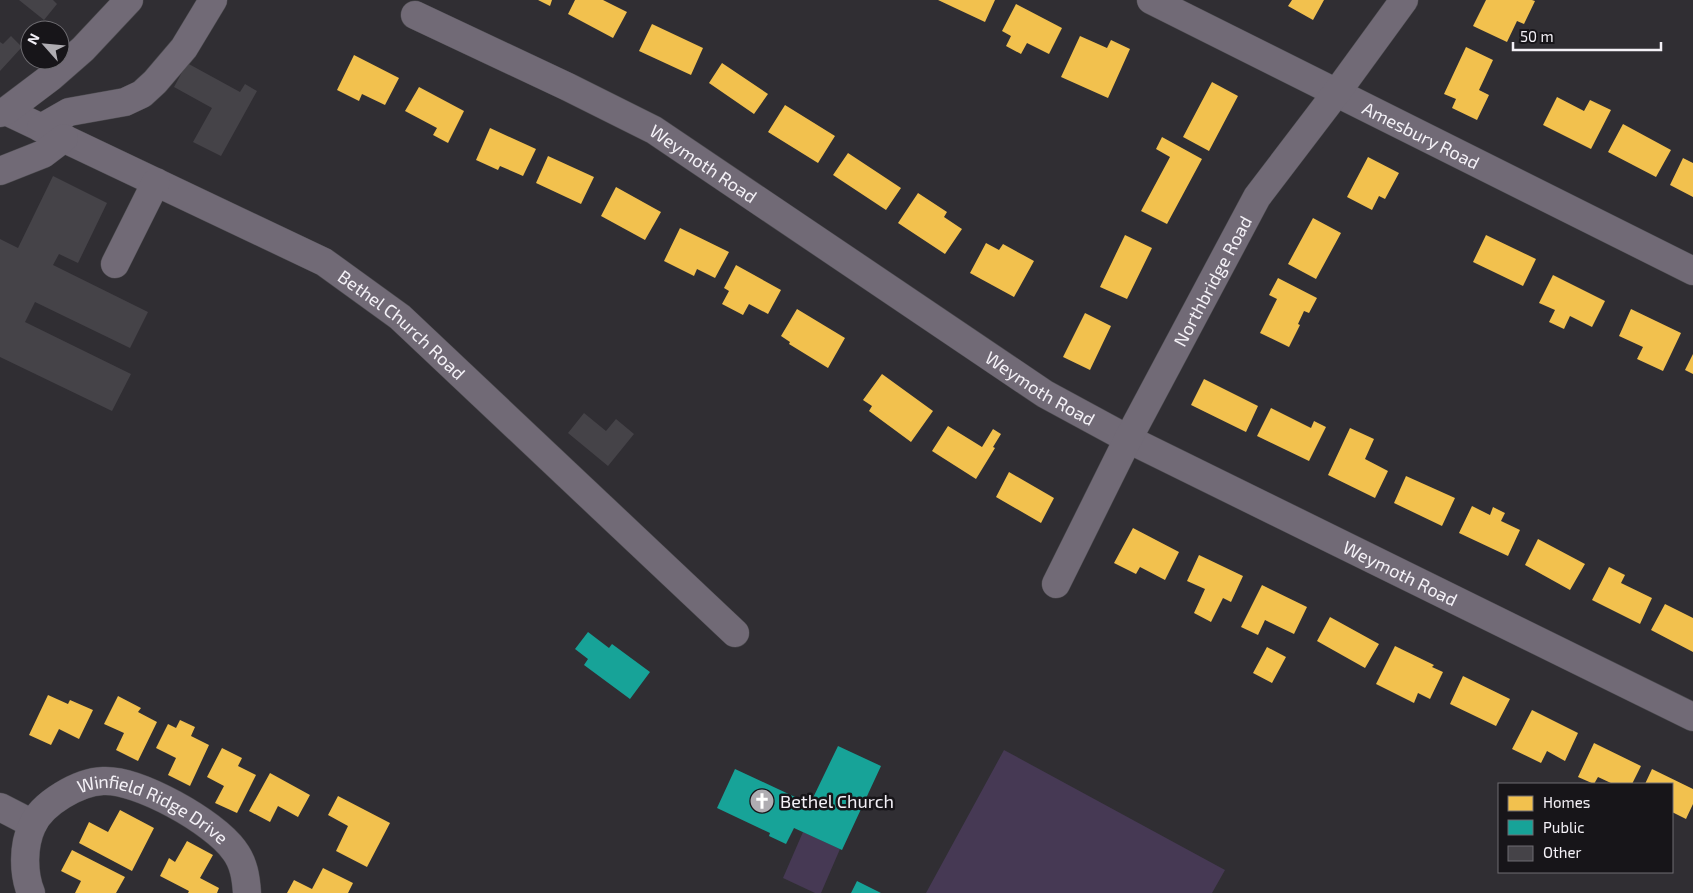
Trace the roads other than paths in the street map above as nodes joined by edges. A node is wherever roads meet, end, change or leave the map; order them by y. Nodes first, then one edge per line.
1 (129, 0) edge
2 (213, 0) edge
3 (1151, 0) edge
4 (1404, 0) edge
5 (415, 15) dead end
6 (1337, 92) junction
7 (3, 112) edge
8 (52, 133) junction
9 (0, 171) edge
10 (156, 182) junction
11 (115, 264) dead end
12 (1693, 271) edge
13 (1128, 439) junction
14 (1056, 584) dead end
15 (735, 633) dead end
16 (1693, 717) edge
17 (0, 806) edge
18 (33, 824) junction
19 (31, 893) edge
20 (247, 893) edge

1 - 7 street
2 - 8 street
3 - 6 street, Amesbury Road
4 - 6 street, Northbridge Road
5 - 13 street, Weymoth Road
6 - 12 street, Amesbury Road
6 - 13 street, Northbridge Road
7 - 8 street, Bethel Church Road
8 - 9 street
8 - 10 street, Bethel Church Road
10 - 11 street
10 - 15 street, Bethel Church Road
13 - 14 street, Northbridge Road
13 - 16 street, Weymoth Road
17 - 18 street
18 - 19 street, Winfield Ridge Drive
18 - 20 street, Winfield Ridge Drive

